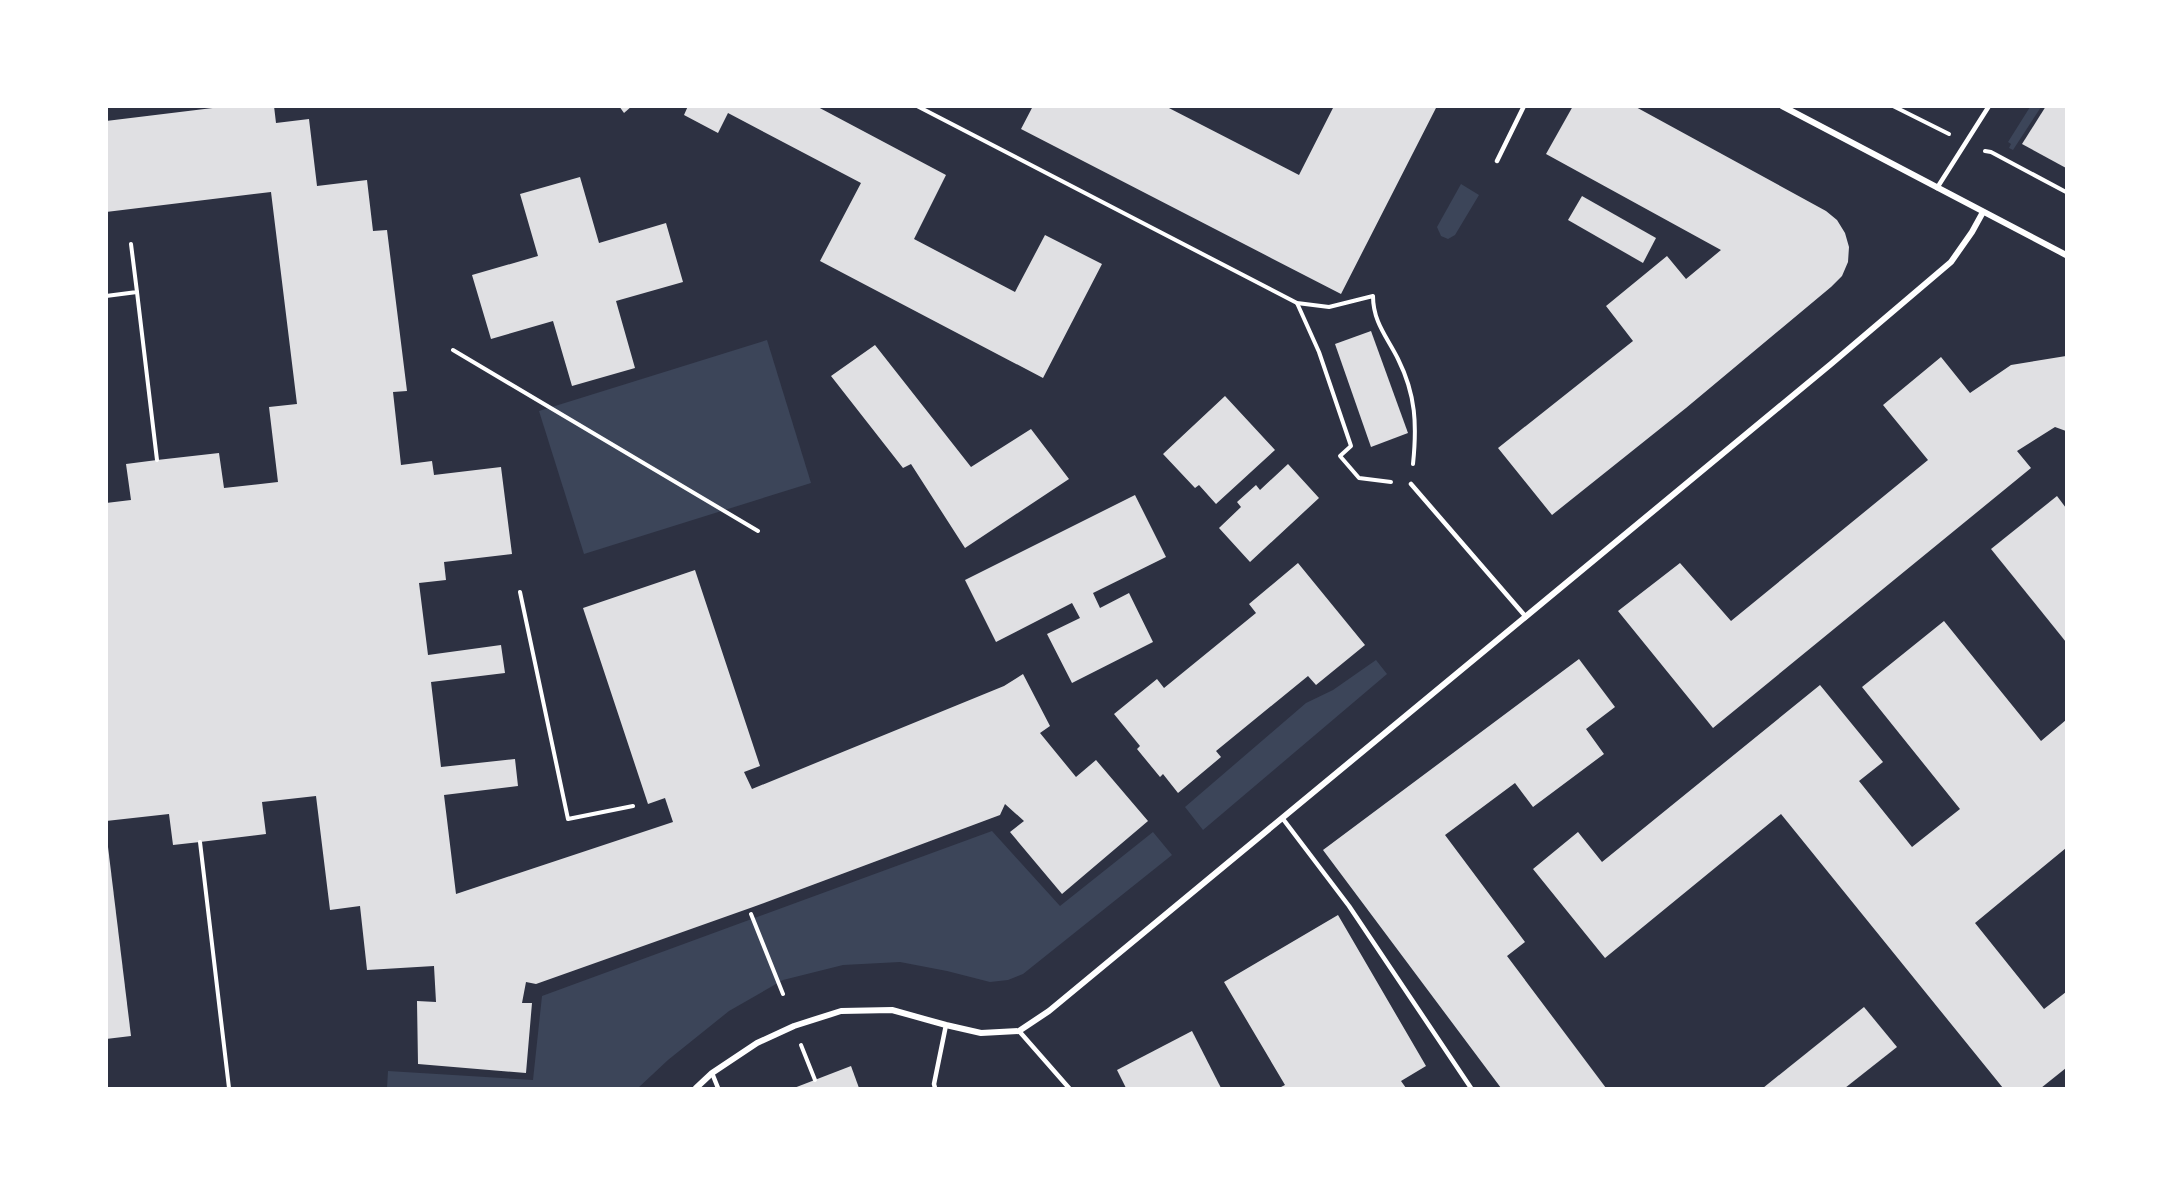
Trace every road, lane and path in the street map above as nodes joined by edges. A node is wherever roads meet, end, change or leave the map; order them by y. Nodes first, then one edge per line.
1 (917, 106) edge
2 (1524, 106) edge
3 (1782, 106) edge
4 (1893, 106) edge
5 (1989, 106) edge
6 (926, 109) edge
7 (1966, 143) junction
8 (1497, 161) dead end
9 (1937, 188) junction
10 (2067, 192) edge
11 (1983, 212) junction
12 (131, 244) dead end
13 (2067, 255) edge
14 (137, 292) junction
15 (106, 296) edge
16 (1297, 303) junction
17 (453, 350) dead end
18 (157, 460) dead end
19 (1411, 484) junction
20 (758, 531) dead end
21 (520, 592) dead end
22 (1526, 618) junction
23 (633, 806) dead end
24 (1283, 819) junction
25 (200, 842) dead end
26 (751, 914) dead end
27 (783, 994) dead end
28 (946, 1025) junction
29 (1019, 1031) junction
30 (803, 1050) dead end
31 (712, 1073) junction
32 (815, 1080) dead end
33 (229, 1089) edge
34 (696, 1089) edge
35 (718, 1089) edge
36 (935, 1089) edge
37 (1069, 1089) edge
38 (1471, 1089) edge

1 - 6 path
2 - 8 lane
3 - 9 street
4 - 7 path
5 - 7 lane
6 - 16 path
7 - 9 lane
7 - 10 path
9 - 11 street
11 - 13 street
11 - 22 street
12 - 14 path
14 - 15 path
14 - 18 path
16 - 19 path
16 - 19 path
17 - 20 path
19 - 22 lane
21 - 23 path
22 - 24 street
24 - 29 street
24 - 38 lane
25 - 33 path
26 - 27 path
28 - 29 street
28 - 31 street
28 - 36 lane
29 - 37 lane
30 - 32 path
31 - 34 street
31 - 35 lane

